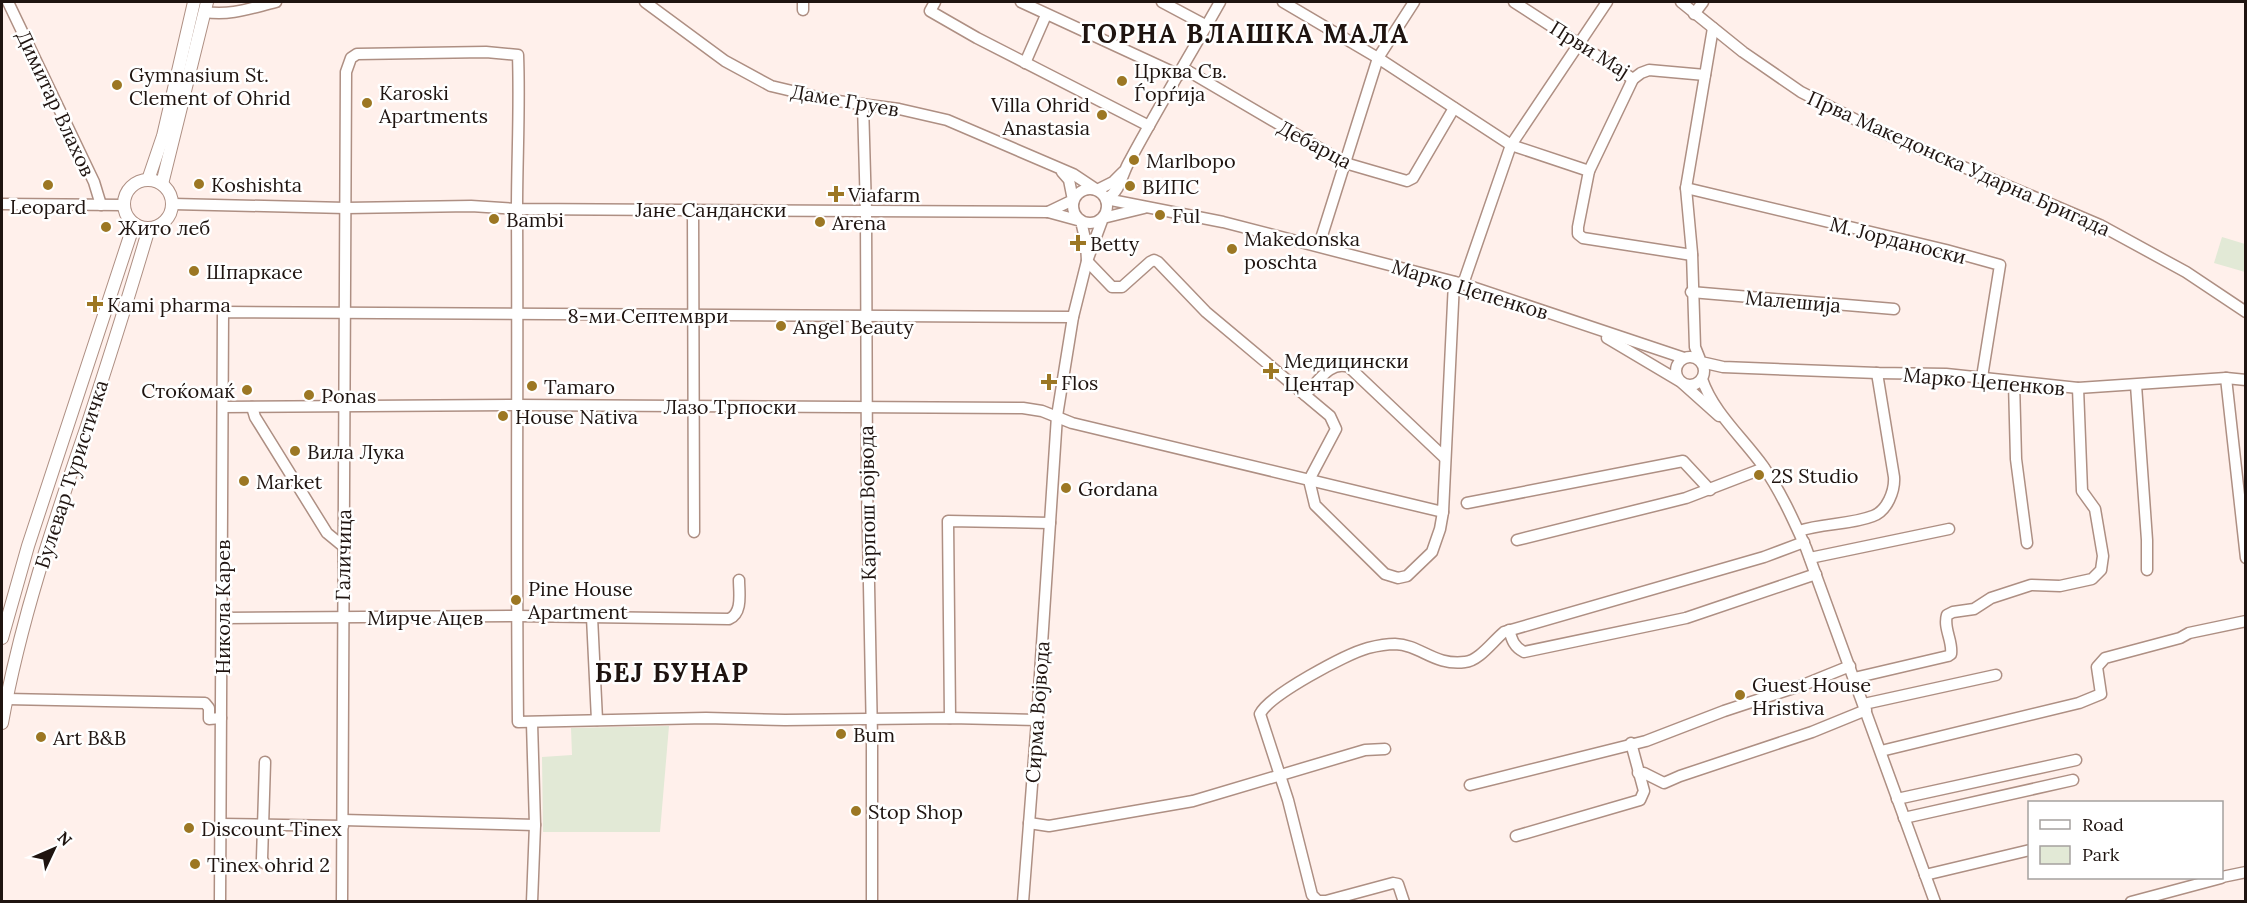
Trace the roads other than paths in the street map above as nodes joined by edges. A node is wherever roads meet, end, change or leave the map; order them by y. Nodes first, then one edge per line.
1 (8, 2) edge
2 (194, 2) edge
3 (276, 2) edge
4 (645, 2) edge
5 (1021, 2) edge
6 (1162, 2) edge
7 (1220, 2) edge
8 (1283, 2) edge
9 (1414, 2) edge
10 (1514, 2) edge
11 (1607, 2) edge
12 (1682, 2) edge
13 (1703, 2) edge
14 (932, 6) edge
15 (206, 7) edge
16 (1694, 14) junction
17 (1046, 15) junction
18 (1207, 26) junction
19 (1713, 28) junction
20 (1578, 43) junction
21 (1378, 58) junction
22 (1025, 63) junction
23 (1181, 72) junction
24 (1705, 75) junction
25 (1633, 80) junction
26 (863, 104) junction
27 (1454, 108) junction
28 (1149, 126) junction
29 (1511, 145) junction
30 (1345, 163) junction
31 (1061, 170) junction
32 (1589, 171) junction
33 (1122, 178) junction
34 (148, 180) junction
35 (162, 184) junction
36 (1686, 188) junction
37 (1097, 190) junction
38 (1106, 199) junction
39 (1073, 201) junction
40 (1130, 203) junction
41 (2, 204) edge
42 (172, 204) junction
43 (101, 205) junction
44 (124, 205) junction
45 (346, 208) junction
46 (693, 208) junction
47 (1144, 208) junction
48 (517, 209) junction
49 (866, 211) junction
50 (1048, 212) junction
51 (1103, 218) junction
52 (1081, 221) junction
53 (134, 224) junction
54 (149, 228) junction
55 (1319, 245) junction
56 (1692, 255) junction
57 (1087, 261) junction
58 (1459, 283) junction
59 (1691, 292) junction
60 (1894, 309) dead end
61 (224, 312) joint
62 (2246, 312) edge
63 (345, 314) junction
64 (519, 314) junction
65 (692, 315) junction
66 (866, 316) junction
67 (1073, 317) junction
68 (1585, 326) junction
69 (1695, 347) junction
70 (1687, 358) junction
71 (1701, 362) junction
72 (1723, 368) junction
73 (1877, 373) junction
74 (1982, 376) junction
75 (1703, 377) junction
76 (2226, 378) junction
77 (2246, 380) edge
78 (1681, 382) junction
79 (2014, 382) junction
80 (2136, 386) junction
81 (2078, 388) junction
82 (1305, 395) junction
83 (345, 405) junction
84 (517, 405) junction
85 (223, 406) junction
86 (252, 406) junction
87 (693, 406) junction
88 (866, 407) junction
89 (1057, 416) junction
90 (1729, 424) junction
91 (1445, 458) junction
92 (1764, 468) junction
93 (1309, 480) junction
94 (1710, 490) junction
95 (1467, 503) dead end
96 (1443, 513) junction
97 (1050, 523) junction
98 (1949, 529) dead end
99 (1799, 531) junction
100 (693, 532) dead end
101 (1517, 540) dead end
102 (1804, 543) junction
103 (2027, 543) dead end
104 (344, 547) junction
105 (1810, 558) junction
106 (2246, 558) edge
107 (2147, 570) dead end
108 (1816, 574) junction
109 (739, 580) dead end
110 (517, 616) junction
111 (343, 617) junction
112 (591, 617) junction
113 (222, 618) junction
114 (2246, 621) edge
115 (1509, 630) junction
116 (2, 638) edge
117 (1850, 666) junction
118 (1996, 675) dead end
119 (1854, 678) junction
120 (6, 699) junction
121 (1865, 707) junction
122 (221, 718) junction
123 (950, 718) junction
124 (597, 720) junction
125 (871, 720) junction
126 (1037, 720) junction
127 (2, 723) edge
128 (532, 723) junction
129 (1631, 743) junction
130 (1385, 749) dead end
131 (1881, 751) junction
132 (2076, 760) dead end
133 (265, 762) dead end
134 (1638, 773) junction
135 (1279, 776) junction
136 (2073, 780) dead end
137 (1470, 785) dead end
138 (1898, 799) junction
139 (1904, 818) junction
140 (343, 823) junction
141 (1029, 823) junction
142 (221, 824) junction
143 (263, 824) junction
144 (535, 825) junction
145 (1516, 836) dead end
146 (2028, 850) edge
147 (264, 863) dead end
148 (2246, 872) edge
149 (1925, 875) junction
150 (2223, 877) edge
151 (2214, 879) edge
152 (220, 902) edge
153 (342, 902) edge
154 (532, 902) edge
155 (872, 902) edge
156 (1023, 902) edge
157 (1404, 902) edge
158 (1935, 902) edge
159 (2131, 902) edge

1 - 43 street, Димитар Влахов
2 - 34 main road
3 - 15 street
4 - 26 street, Даме Груев
5 - 17 street, Дебарца
6 - 18 street
7 - 18 street
8 - 21 street
9 - 21 street
10 - 20 street, Први Мај
11 - 20 street
12 - 16 street, Прва Македонска Ударна Бригада
13 - 16 street
14 - 22 street
15 - 35 main road
16 - 19 street, Прва Македонска Ударна Бригада
17 - 22 street
17 - 23 street, Дебарца
18 - 23 street
19 - 24 street
19 - 62 street, Прва Македонска Ударна Бригада
20 - 25 street, Први Мај
20 - 29 street
21 - 27 street
21 - 30 street
22 - 28 street
23 - 28 street
23 - 30 street, Дебарца
24 - 25 street, Први Мај
24 - 36 street
25 - 32 street
26 - 31 street, Даме Груев
26 - 49 street, Карпош Војвода
27 - 29 street
27 - 30 street, Дебарца
28 - 33 street
29 - 32 street
29 - 58 street
30 - 55 street
31 - 37 street, Даме Груев
31 - 39 street
32 - 56 street
33 - 37 street
33 - 38 street
33 - 40 street
34 - 35 main road
34 - 44 main road
35 - 42 main road
36 - 56 street
36 - 74 street, М. Јорданоски
37 - 38 street
37 - 39 street
38 - 40 street
38 - 51 street
39 - 50 street, Јане Сандански
39 - 52 street
40 - 47 street
41 - 43 street
42 - 45 street, Јане Сандански
42 - 54 main road
43 - 44 street
44 - 53 main road
45 - 48 street, Јане Сандански
45 - 48 street
45 - 63 street, Галичица
46 - 48 street, Јане Сандански
46 - 49 street, Јане Сандански
46 - 65 street
47 - 51 street
47 - 55 street, Марко Цепенков
48 - 64 street
49 - 50 street, Јане Сандански
49 - 66 street, Карпош Војвода
50 - 52 street, Јане Сандански
51 - 52 street
51 - 57 street
52 - 57 street
53 - 54 main road
53 - 116 main road, Булевар Туристичка
54 - 120 main road, Булевар Туристичка
55 - 58 street, Марко Цепенков
56 - 59 street
57 - 67 street, Сирма Војвода
57 - 82 street
58 - 68 street, Марко Цепенков
58 - 91 street
59 - 60 street, Малешија
59 - 69 street
61 - 63 street, 8-ми Септември
61 - 85 street, Никола Карев
63 - 64 street, 8-ми Септември
63 - 83 street, Галичица
64 - 65 street, 8-ми Септември
64 - 84 street
65 - 66 street, 8-ми Септември
65 - 87 street
66 - 67 street, 8-ми Септември
66 - 88 street, Карпош Војвода
67 - 89 street, Сирма Војвода
68 - 70 street
68 - 78 street
69 - 70 street
69 - 71 street
70 - 71 street
70 - 78 street
71 - 72 street
71 - 75 street
72 - 73 street, Марко Цепенков
72 - 75 street
73 - 74 street, Марко Цепенков
73 - 99 street
74 - 79 street, Марко Цепенков
75 - 78 street
75 - 90 street
76 - 77 street, Марко Цепенков
76 - 80 street, Марко Цепенков
76 - 106 street
78 - 90 street
79 - 81 street, Марко Цепенков
79 - 103 street
80 - 81 street, Марко Цепенков
80 - 107 street
81 - 119 street
82 - 91 street
82 - 93 street
83 - 84 street, Лазо Трпоски
83 - 86 street, Лазо Трпоски
83 - 104 street, Галичица
84 - 87 street, Лазо Трпоски
84 - 110 street
85 - 86 street, Лазо Трпоски
85 - 113 street, Никола Карев
86 - 104 street
87 - 88 street, Лазо Трпоски
87 - 100 street
88 - 89 street, Лазо Трпоски
88 - 125 street, Карпош Војвода
89 - 93 street, Лазо Трпоски
89 - 97 street, Сирма Војвода
90 - 92 street
91 - 96 street
92 - 94 street
92 - 99 street
93 - 96 street, Лазо Трпоски
93 - 96 street
94 - 95 street
94 - 101 street
97 - 123 street
97 - 126 street, Сирма Војвода
98 - 105 street
99 - 102 street
102 - 105 street
102 - 115 street
104 - 111 street, Галичица
105 - 108 street
108 - 115 street
108 - 117 street
109 - 112 street, Мирче Ацев
110 - 111 street, Мирче Ацев
110 - 112 street, Мирче Ацев
110 - 128 street
111 - 113 street, Мирче Ацев
111 - 140 street, Галичица
112 - 124 street
113 - 122 street, Никола Карев
114 - 131 street
115 - 135 street
117 - 119 street
117 - 129 street
118 - 121 street
119 - 121 street
120 - 122 street
120 - 127 main road, Булевар Туристичка
121 - 131 street
121 - 134 street
122 - 142 street, Никола Карев
123 - 125 street
123 - 126 street
124 - 125 street
124 - 128 street
125 - 155 street, Карпош Војвода
126 - 141 street, Сирма Војвода
128 - 144 street
129 - 134 street
129 - 137 street
130 - 135 street
131 - 138 street
132 - 138 street
133 - 143 street
134 - 145 street
135 - 141 street
135 - 157 street
136 - 139 street
138 - 139 street
139 - 149 street
140 - 143 street
140 - 144 street
140 - 153 street, Галичица
141 - 156 street, Сирма Војвода
142 - 143 street
142 - 152 street, Никола Карев
143 - 147 street
144 - 154 street
146 - 149 street
148 - 150 street
149 - 158 street
151 - 159 street

